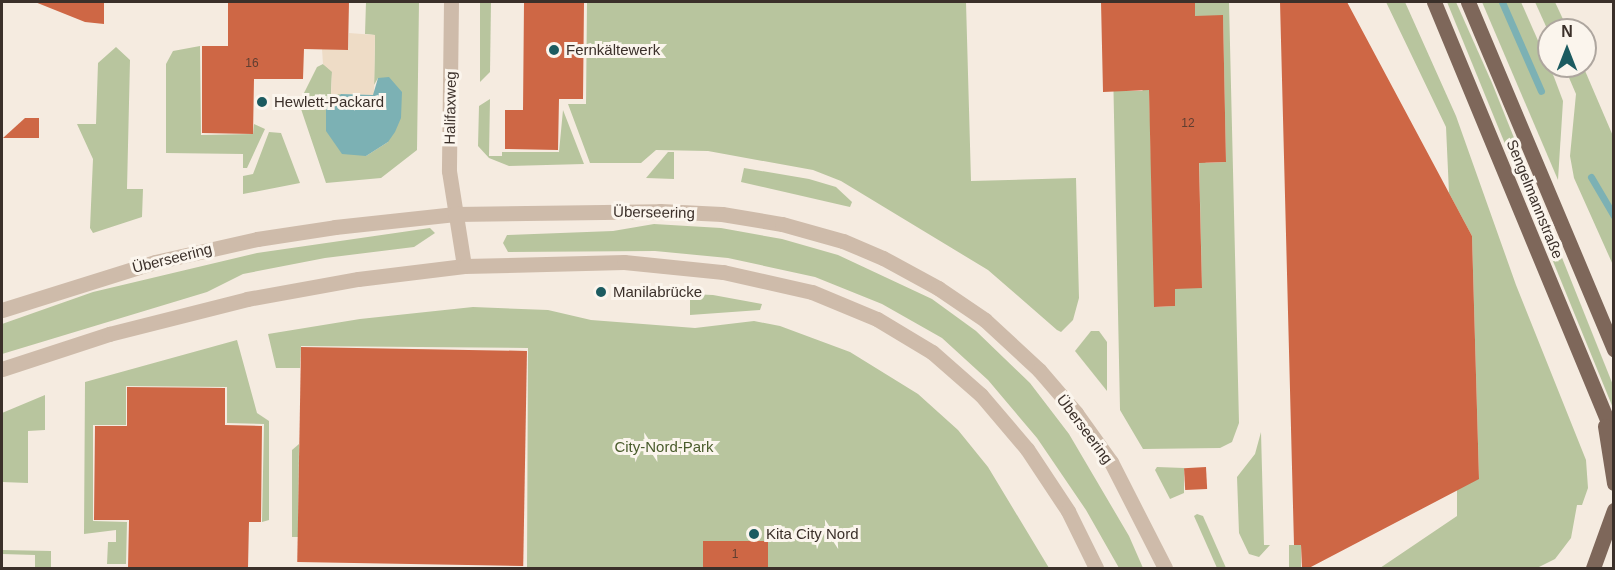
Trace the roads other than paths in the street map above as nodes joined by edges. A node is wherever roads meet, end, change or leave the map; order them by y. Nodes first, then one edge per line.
1 (451, 2) edge
2 (1434, 2) edge
3 (1468, 2) edge
4 (455, 214) junction
5 (464, 266) junction
6 (2, 310) edge
7 (1614, 350) edge
8 (2, 369) edge
9 (1602, 411) junction
10 (1614, 436) edge
11 (1614, 483) edge
12 (1614, 510) edge
13 (1096, 568) edge
14 (1165, 568) edge
15 (1593, 568) edge

1 - 4 street, Halifaxweg
2 - 9 main road, Sengelmannstraße
3 - 7 main road, Sengelmannstraße
4 - 5 street, Halifaxweg
4 - 6 street, Überseering
4 - 14 street, Überseering
5 - 8 street
5 - 13 street
9 - 10 main road, Sengelmannstraße
9 - 11 main road, Sengelmannstraße
12 - 15 main road

